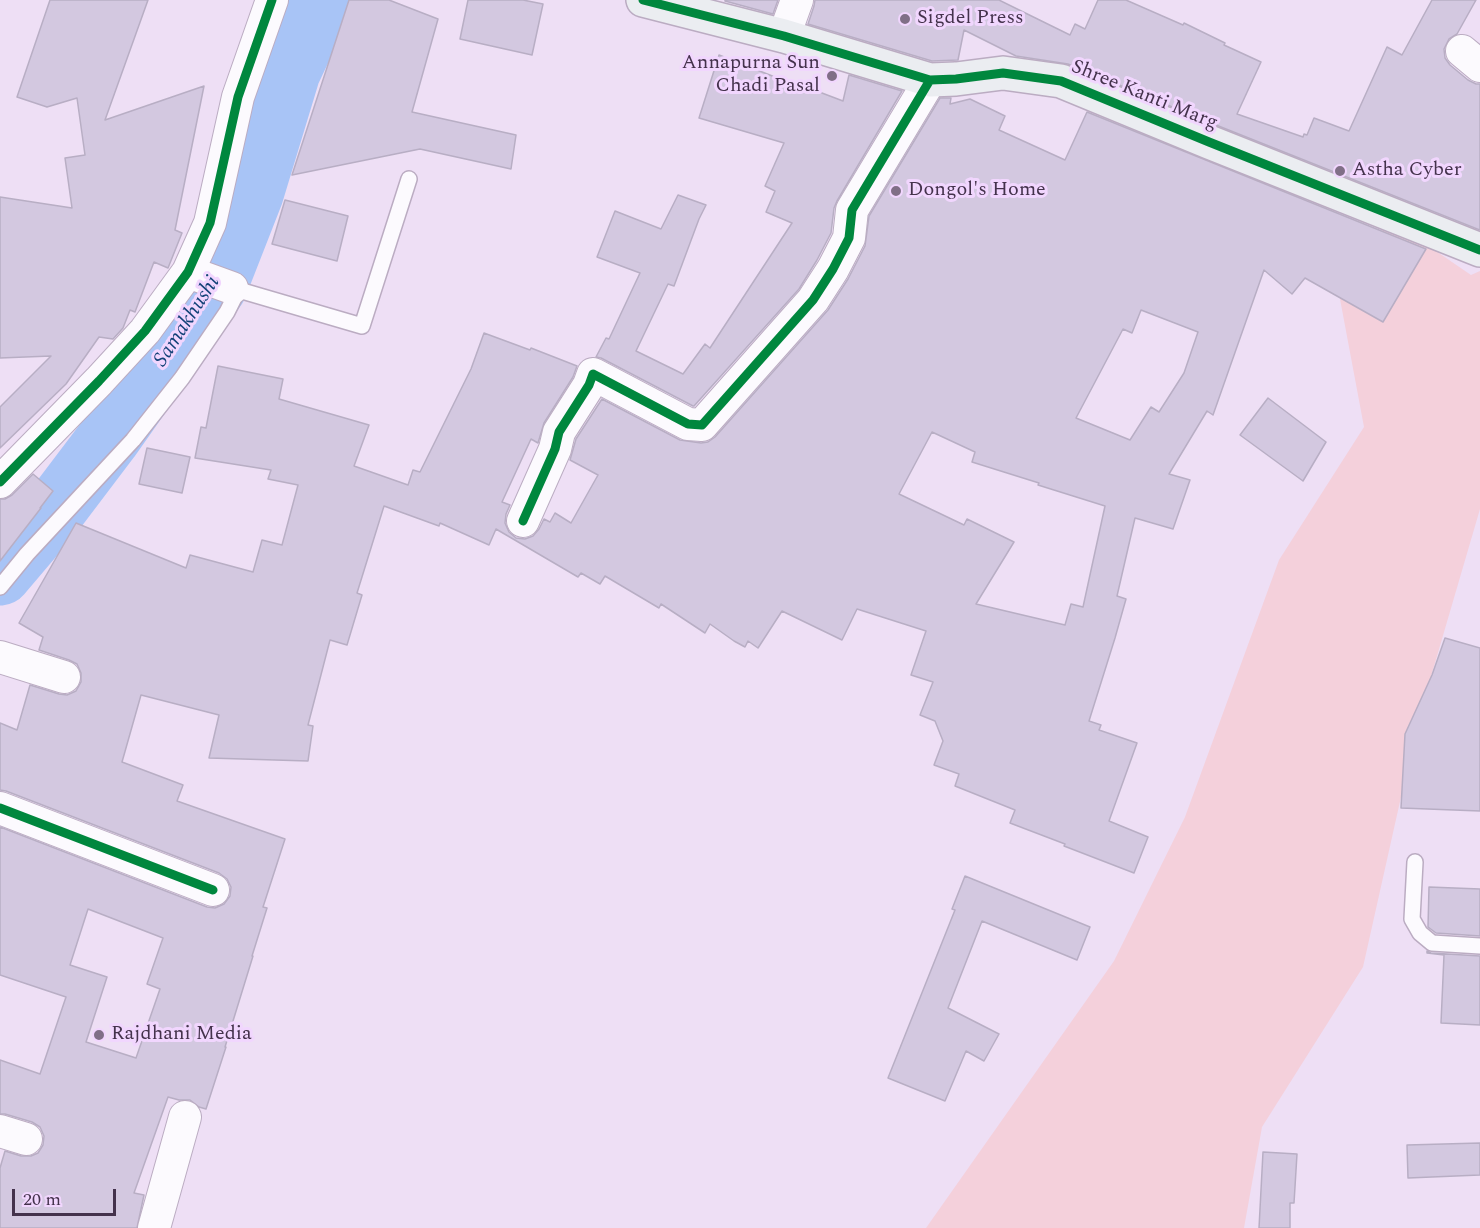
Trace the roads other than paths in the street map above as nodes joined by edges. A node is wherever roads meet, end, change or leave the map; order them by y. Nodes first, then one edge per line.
1 (272, 0) edge
2 (643, 0) edge
3 (797, 0) edge
4 (784, 36) junction
5 (930, 80) junction
6 (409, 179) dead end
7 (1480, 250) edge
8 (195, 274) junction
9 (235, 289) junction
10 (0, 482) edge
11 (523, 521) dead end
12 (0, 587) edge
13 (0, 657) edge
14 (64, 677) dead end
15 (0, 808) edge
16 (1415, 862) dead end
17 (213, 890) dead end
18 (1480, 946) edge
19 (185, 1117) dead end
20 (154, 1228) edge

1 - 8 street
2 - 4 street, Shree Kanti Marg
3 - 4 street
4 - 5 street, Shree Kanti Marg
5 - 7 street, Shree Kanti Marg
5 - 11 street
6 - 9 lane
8 - 9 street
8 - 10 street
9 - 12 lane
13 - 14 street
15 - 17 street
16 - 18 lane
19 - 20 street

